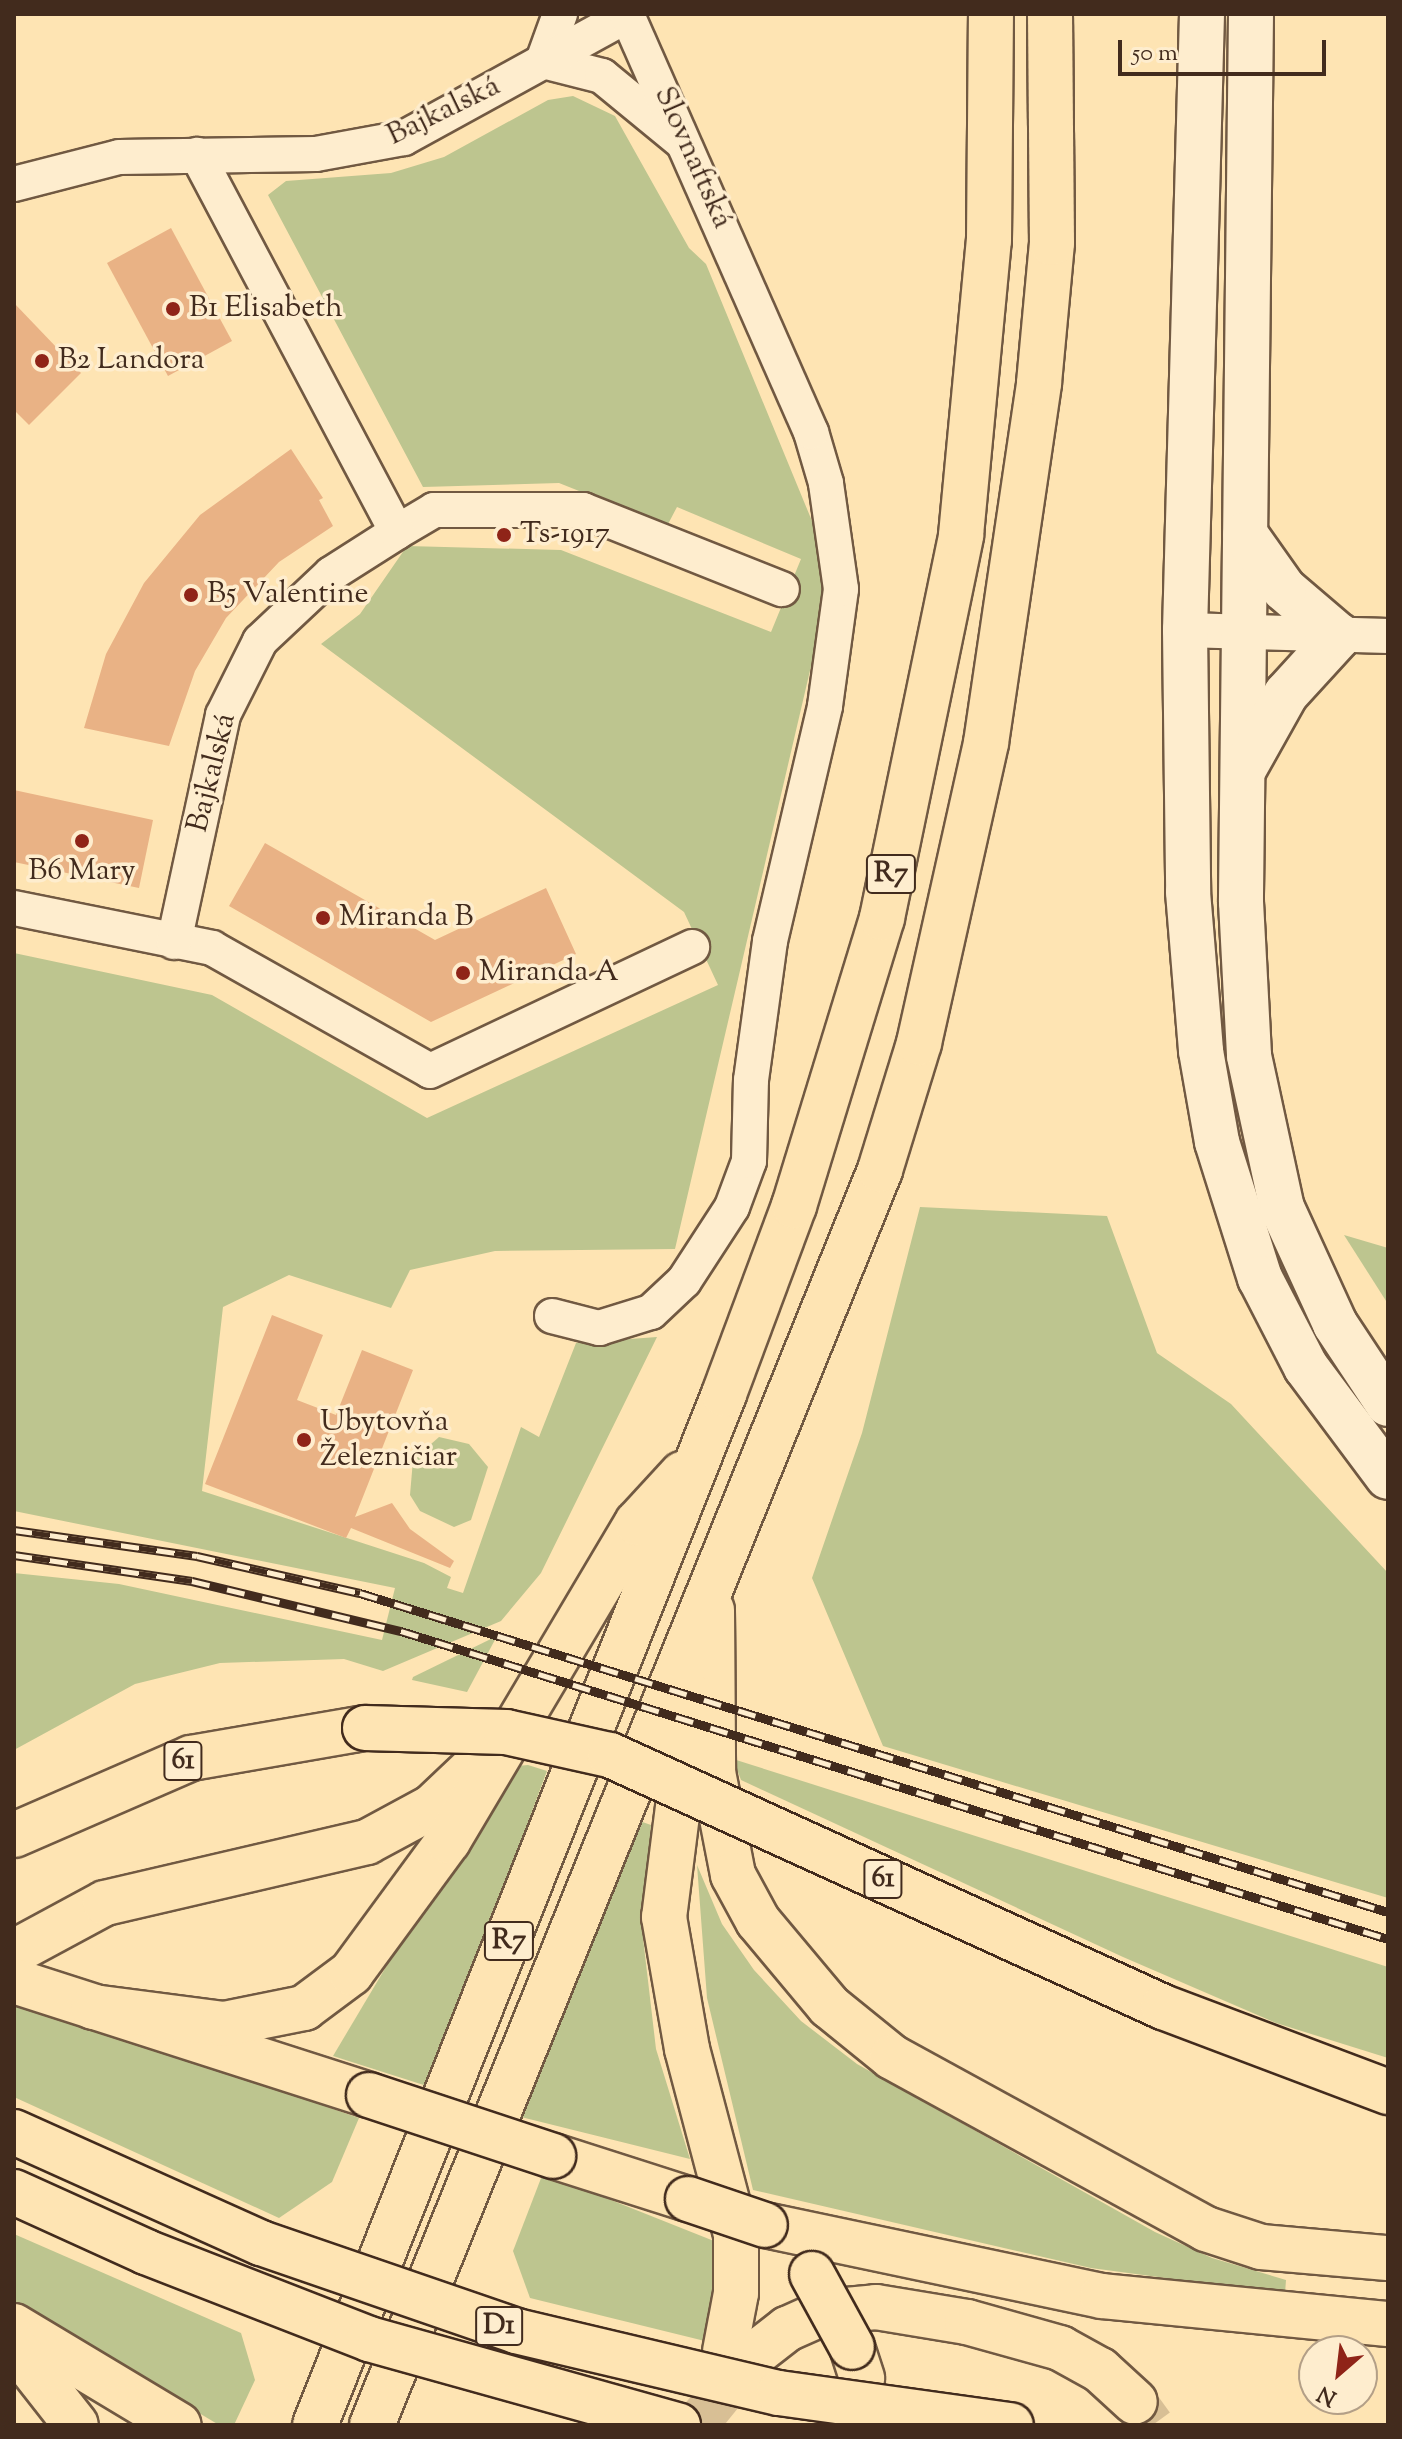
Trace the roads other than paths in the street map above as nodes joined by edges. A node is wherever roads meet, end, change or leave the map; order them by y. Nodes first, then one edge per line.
1 (560, 14) edge
2 (628, 14) edge
3 (991, 14) edge
4 (1050, 14) edge
5 (1202, 14) edge
6 (1251, 14) edge
7 (543, 61) junction
8 (688, 146) junction
9 (197, 155) junction
10 (14, 184) edge
11 (397, 532) junction
12 (1245, 534) junction
13 (782, 589) dead end
14 (1185, 630) junction
15 (1242, 632) junction
16 (1339, 636) junction
17 (1388, 636) edge
18 (1244, 769) junction
19 (14, 908) edge
20 (174, 942) junction
21 (692, 947) dead end
22 (552, 1316) dead end
23 (1388, 1404) edge
24 (699, 1455) junction
25 (1388, 1477) edge
26 (712, 1588) junction
27 (516, 1724) junction
28 (14, 1835) edge
29 (14, 1952) edge
30 (14, 1981) edge
31 (93, 2007) junction
32 (1388, 2092) edge
33 (14, 2132) edge
34 (14, 2192) edge
35 (765, 2225) junction
36 (1388, 2258) edge
37 (1388, 2324) edge
38 (14, 2326) edge
39 (14, 2346) edge
40 (857, 2362) dead end
41 (1135, 2402) tunnel mouth
42 (76, 2425) edge
43 (179, 2425) edge
44 (315, 2425) edge
45 (372, 2425) edge
46 (678, 2425) edge
47 (1011, 2425) edge

1 - 7 street
2 - 7 street, Bajkalská
2 - 8 street, Slovnaftská
3 - 24 highway, R7
4 - 26 highway, R7
5 - 14 main road
6 - 12 main road
7 - 8 street
7 - 9 street, Bajkalská
8 - 22 street, Slovnaftská
9 - 10 street, Bajkalská
9 - 11 street
11 - 13 street, Bajkalská
11 - 20 street, Bajkalská
12 - 15 main road
12 - 16 main road
14 - 15 street
14 - 25 main road
15 - 16 street
15 - 18 main road
16 - 17 street
16 - 18 main road
18 - 23 main road
19 - 20 street
20 - 21 street
24 - 27 highway
24 - 44 highway, R7
26 - 36 highway
26 - 41 highway
26 - 45 highway, R7
27 - 29 highway
27 - 31 highway
28 - 32 highway, 61, bridge
30 - 31 highway
31 - 35 highway, bridge
33 - 47 highway, D1, bridge
34 - 46 highway, D1, bridge
35 - 37 highway
35 - 40 highway, bridge
38 - 43 highway
39 - 42 highway

